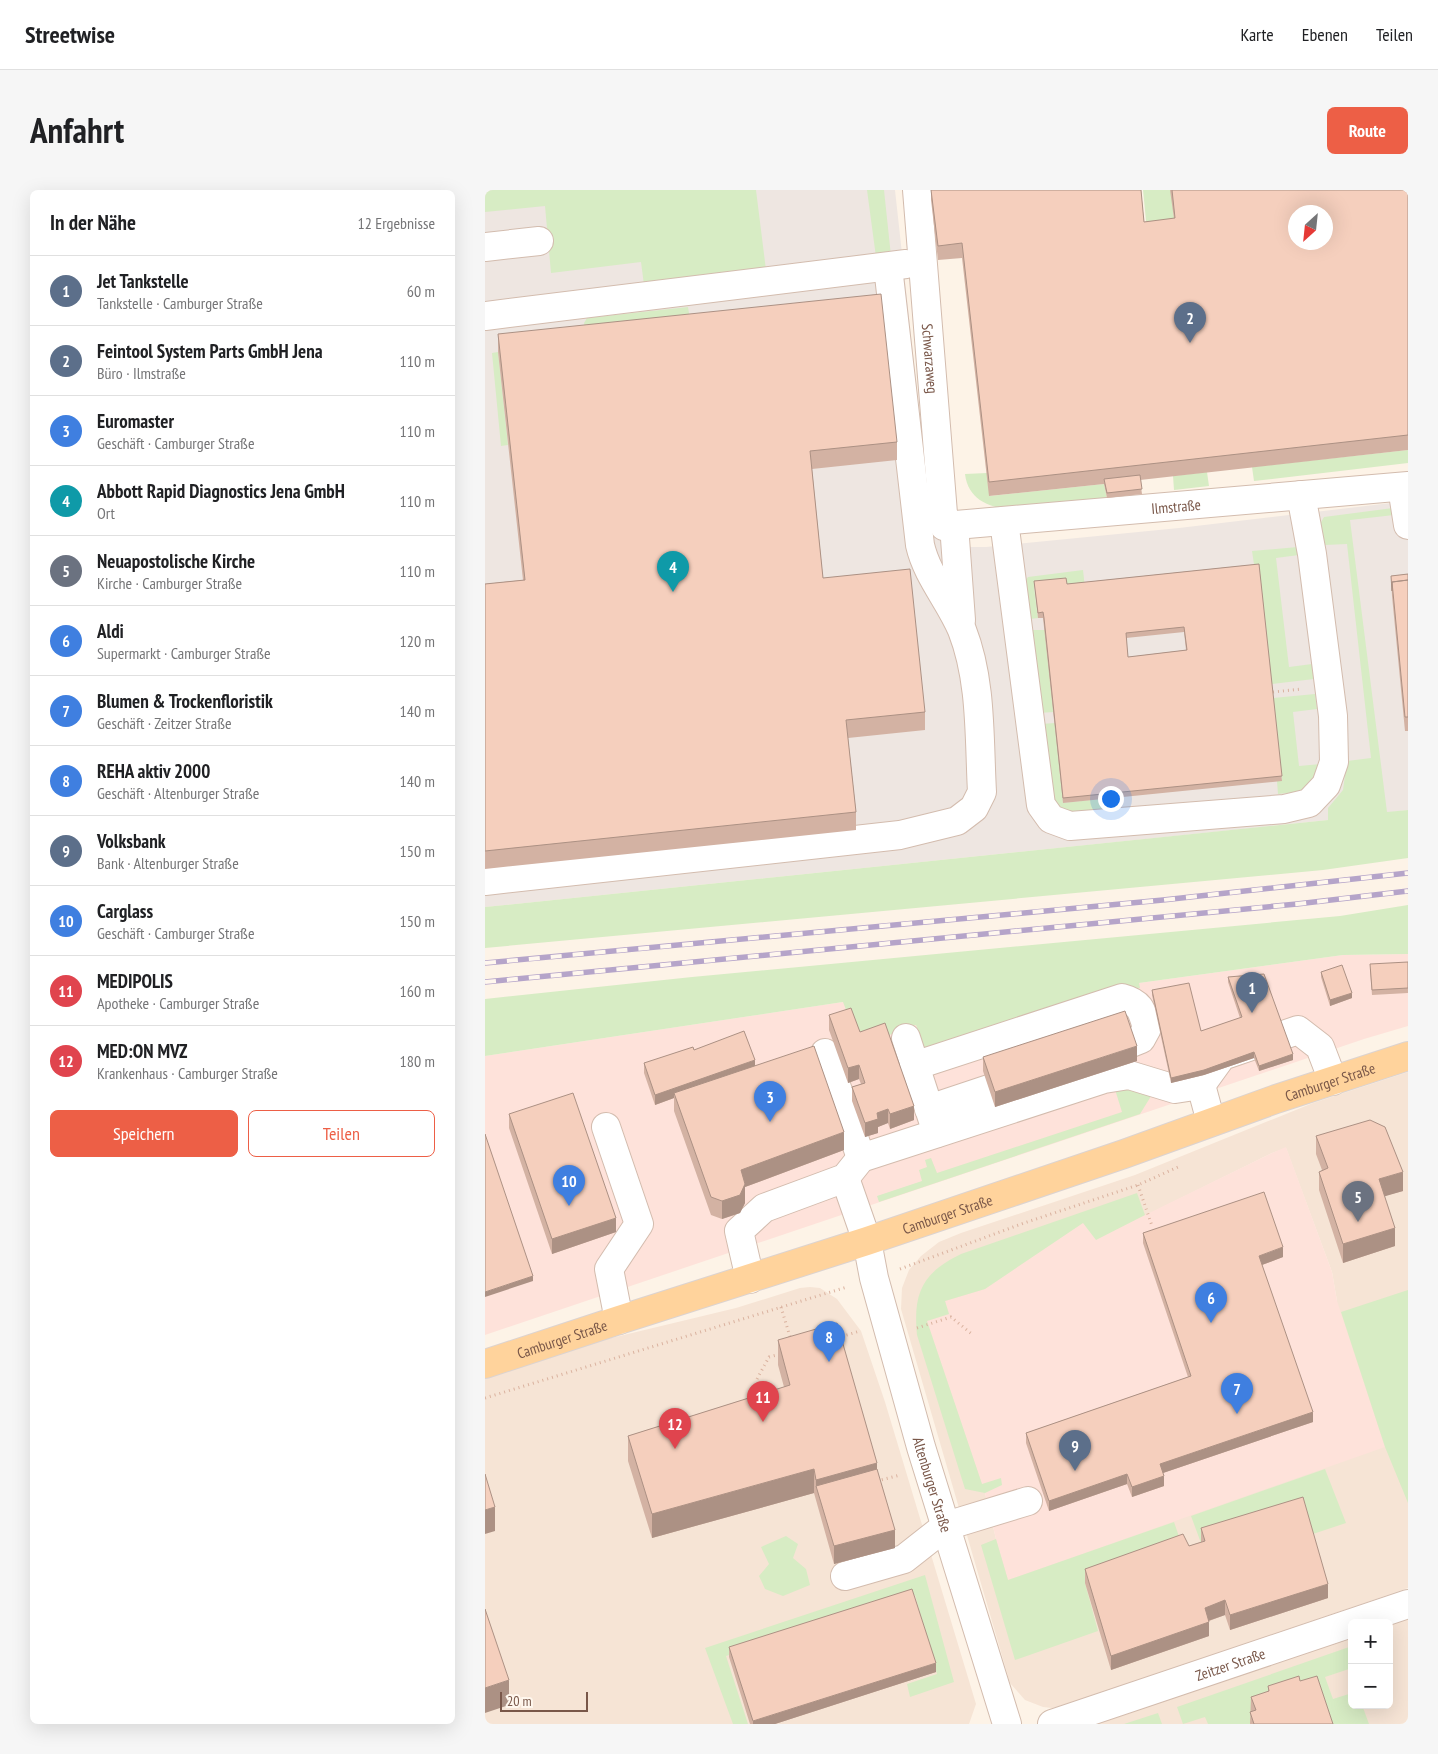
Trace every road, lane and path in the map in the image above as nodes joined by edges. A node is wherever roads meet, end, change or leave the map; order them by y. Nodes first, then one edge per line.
1 (917, 190) edge
2 (539, 241) dead end
3 (485, 247) edge
4 (923, 262) junction
5 (888, 267) junction
6 (485, 316) edge
7 (1405, 487) edge
8 (1301, 496) junction
9 (1004, 521) junction
10 (1408, 524) edge
11 (949, 526) junction
12 (961, 629) junction
13 (485, 881) edge
14 (906, 1038) dead end
15 (1131, 1043) edge
16 (825, 1053) dead end
17 (1408, 1056) edge
18 (915, 1066) junction
19 (1333, 1081) junction
20 (1201, 1085) junction
21 (989, 1089) edge
22 (933, 1121) junction
23 (1211, 1122) junction
24 (606, 1127) dead end
25 (853, 1168) junction
26 (1137, 1185) dead end
27 (1152, 1226) dead end
28 (867, 1242) junction
29 (874, 1278) junction
30 (750, 1279) junction
31 (781, 1307) junction
32 (619, 1320) junction
33 (899, 1327) junction
34 (973, 1335) dead end
35 (836, 1338) edge
36 (791, 1342) edge
37 (785, 1353) edge
38 (485, 1364) edge
39 (757, 1379) dead end
40 (485, 1398) edge
41 (1028, 1501) dead end
42 (946, 1526) junction
43 (845, 1576) dead end
44 (1408, 1604) edge
45 (1007, 1724) edge
46 (1052, 1724) edge

1 - 4 street, Schwarzaweg
2 - 3 street
4 - 5 street
4 - 11 street, Schwarzaweg
5 - 6 street
5 - 12 street
7 - 8 street, Ilmstraße
7 - 10 street
8 - 9 street, Ilmstraße
8 - 9 street
9 - 11 street, Ilmstraße
11 - 12 street, Schwarzaweg
12 - 13 street
14 - 18 street
15 - 18 street
16 - 25 street, Altenburger Straße
17 - 19 main road, Camburger Straße
18 - 22 street
19 - 20 street
19 - 23 main road, Camburger Straße
20 - 22 street
20 - 23 street
21 - 22 street
22 - 25 street
23 - 28 main road, Camburger Straße
24 - 32 street
25 - 28 street, Altenburger Straße
25 - 30 street
26 - 27 path
28 - 29 street, Altenburger Straße
28 - 30 main road, Camburger Straße
29 - 31 path
29 - 33 street, Altenburger Straße
30 - 32 main road, Camburger Straße
31 - 36 path
31 - 40 path
32 - 38 main road, Camburger Straße
33 - 34 path
33 - 35 path
33 - 42 street, Altenburger Straße
37 - 39 path
41 - 42 street
42 - 43 street
42 - 45 street, Altenburger Straße
44 - 46 street, Zeitzer Straße

